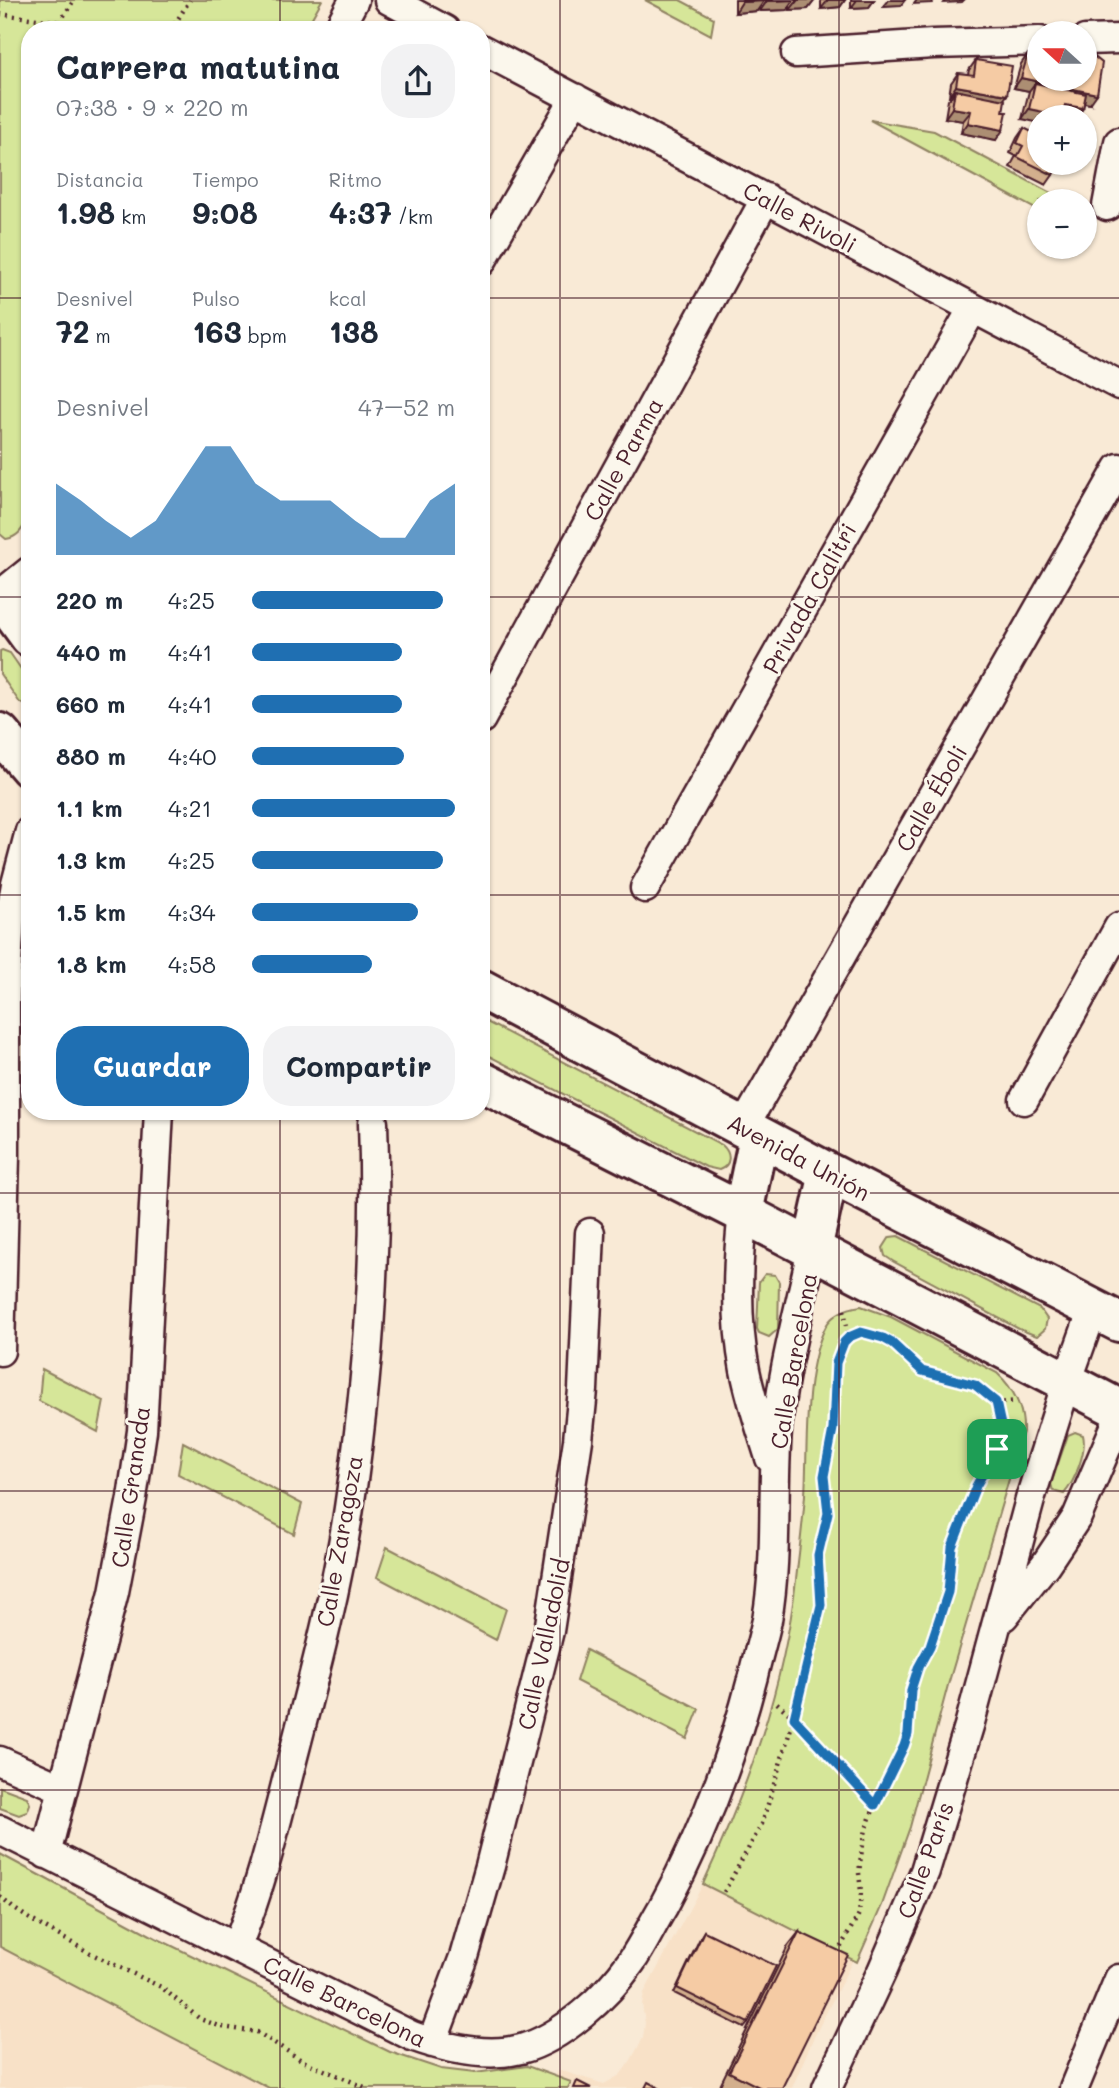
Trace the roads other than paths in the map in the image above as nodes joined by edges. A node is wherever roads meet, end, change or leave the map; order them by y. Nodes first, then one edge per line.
1 (354, 0) edge
2 (389, 0) edge
3 (343, 21) edge
4 (428, 21) edge
5 (1119, 39) edge
6 (1097, 40) edge
7 (1027, 41) edge
8 (796, 53) dead end
9 (490, 54) edge
10 (575, 98) junction
11 (1119, 142) edge
12 (766, 198) junction
13 (1107, 206) dead end
14 (490, 246) edge
15 (973, 308) junction
16 (1119, 385) edge
17 (1119, 468) edge
18 (21, 578) edge
19 (0, 595) edge
20 (21, 624) edge
21 (490, 703) edge
22 (0, 733) edge
23 (21, 758) edge
24 (21, 865) edge
25 (645, 888) dead end
26 (1119, 927) edge
27 (490, 994) edge
28 (18, 1054) edge
29 (490, 1086) edge
30 (1024, 1100) dead end
31 (159, 1120) edge
32 (373, 1123) dead end
33 (751, 1132) junction
34 (829, 1173) junction
35 (743, 1213) junction
36 (590, 1234) dead end
37 (812, 1249) junction
38 (1, 1261) edge
39 (1106, 1315) edge
40 (0, 1325) edge
41 (0, 1351) edge
42 (1067, 1382) junction
43 (1119, 1409) edge
44 (1119, 1418) edge
45 (775, 1472) junction
46 (998, 1623) junction
47 (0, 1761) edge
48 (61, 1788) junction
49 (0, 1830) edge
50 (46, 1854) junction
51 (236, 1948) junction
52 (1119, 1979) edge
53 (432, 2043) junction
54 (827, 2088) edge
55 (1074, 2088) edge

1 - 3 street
2 - 4 street
5 - 6 street
7 - 8 street
9 - 10 street, Calle Rivoli
10 - 12 street, Calle Rivoli
10 - 14 street
11 - 13 street
12 - 15 street, Calle Rivoli
12 - 21 street, Calle Parma
15 - 16 street, Calle Rivoli
15 - 25 street, Privada Calitri
17 - 33 street, Calle Éboli
18 - 19 street
19 - 20 street
22 - 23 street
24 - 28 street
26 - 30 street
27 - 33 street, Avenida Unión
28 - 38 street
29 - 35 street
31 - 48 street, Calle Granada
32 - 51 street, Calle Zaragoza
33 - 34 street, Avenida Unión
33 - 35 street
34 - 37 street
34 - 39 street, Avenida Unión
35 - 37 street
35 - 45 street, Calle Barcelona
36 - 53 street, Calle Valladolid
37 - 42 street
37 - 45 street, Calle Barcelona
38 - 40 street
39 - 42 street, Calle París
40 - 41 street
42 - 43 street
42 - 46 street, Calle París
44 - 46 street, Calle París
45 - 53 street, Calle Barcelona
46 - 54 street, Calle París
47 - 48 street
48 - 50 street, Calle Granada
49 - 50 street, Calle Barcelona
50 - 51 street, Calle Barcelona
51 - 53 street, Calle Barcelona
52 - 55 street

